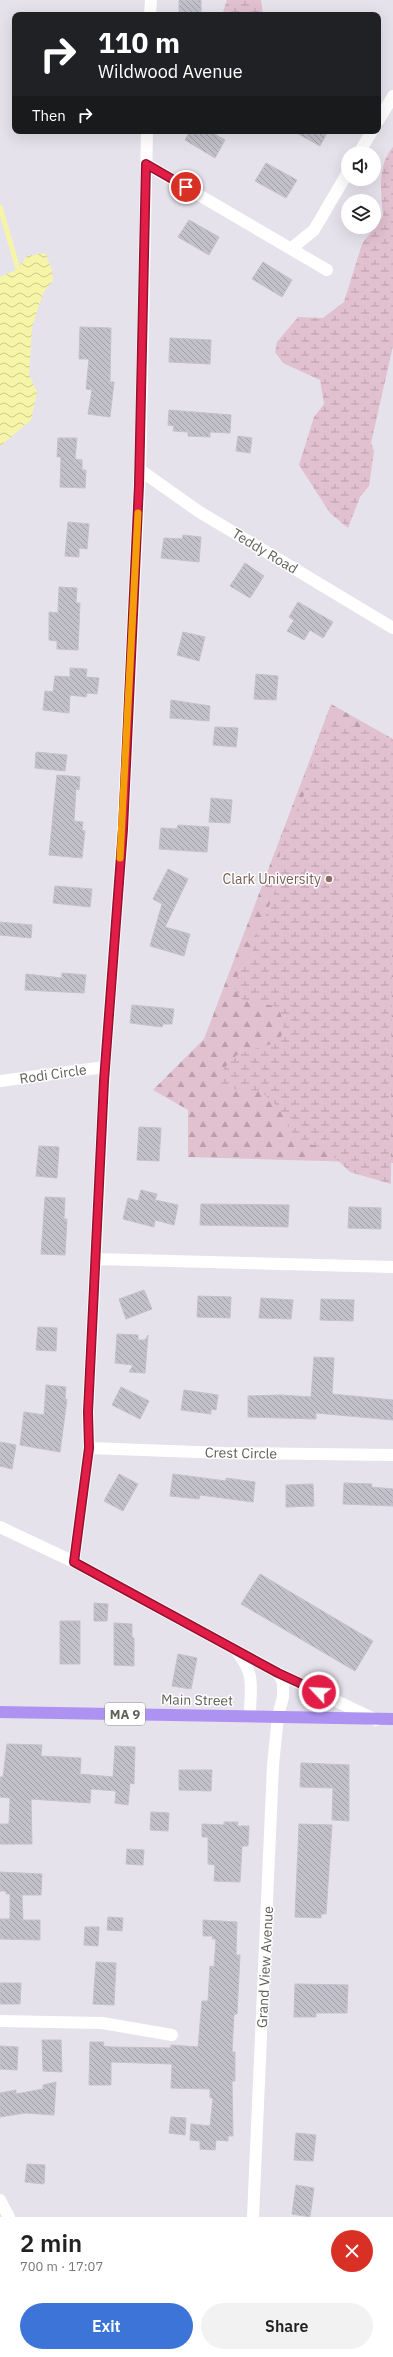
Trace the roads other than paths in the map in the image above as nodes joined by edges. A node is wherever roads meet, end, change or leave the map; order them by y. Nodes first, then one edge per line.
1 (150, 0) edge
2 (150, 12) edge
3 (393, 96) edge
4 (381, 116) edge
5 (147, 134) edge
6 (370, 134) edge
7 (363, 146) edge
8 (146, 164) junction
9 (341, 184) edge
10 (292, 248) junction
11 (327, 270) dead end
12 (140, 470) junction
13 (393, 628) edge
14 (105, 1067) junction
15 (0, 1081) edge
16 (97, 1260) junction
17 (393, 1267) edge
18 (89, 1448) junction
19 (393, 1455) edge
20 (0, 1527) edge
21 (74, 1562) junction
22 (235, 1649) junction
23 (278, 1673) junction
24 (0, 1712) edge
25 (250, 1716) junction
26 (278, 1716) junction
27 (393, 1719) edge
28 (376, 1720) junction
29 (0, 2021) edge
30 (172, 2035) dead end
31 (0, 2200) edge
32 (9, 2217) edge
33 (253, 2217) edge

1 - 2 street
3 - 4 street
5 - 8 street
6 - 7 street
8 - 10 street
8 - 12 street
9 - 10 street
10 - 11 street
12 - 13 street, Teddy Road
12 - 14 street
14 - 15 street, Rodi Circle
14 - 16 street
16 - 17 street
16 - 18 street
18 - 19 street, Crest Circle
18 - 21 street
20 - 21 street
21 - 22 street
22 - 23 street
22 - 25 street
23 - 26 street, Grand View Avenue
23 - 28 street
24 - 25 highway, Main Street / MA 9
25 - 26 highway, Main Street / MA 9
26 - 28 highway, Main Street / MA 9
26 - 33 street, Grand View Avenue
27 - 28 highway, Main Street / MA 9
29 - 30 street
31 - 32 street

